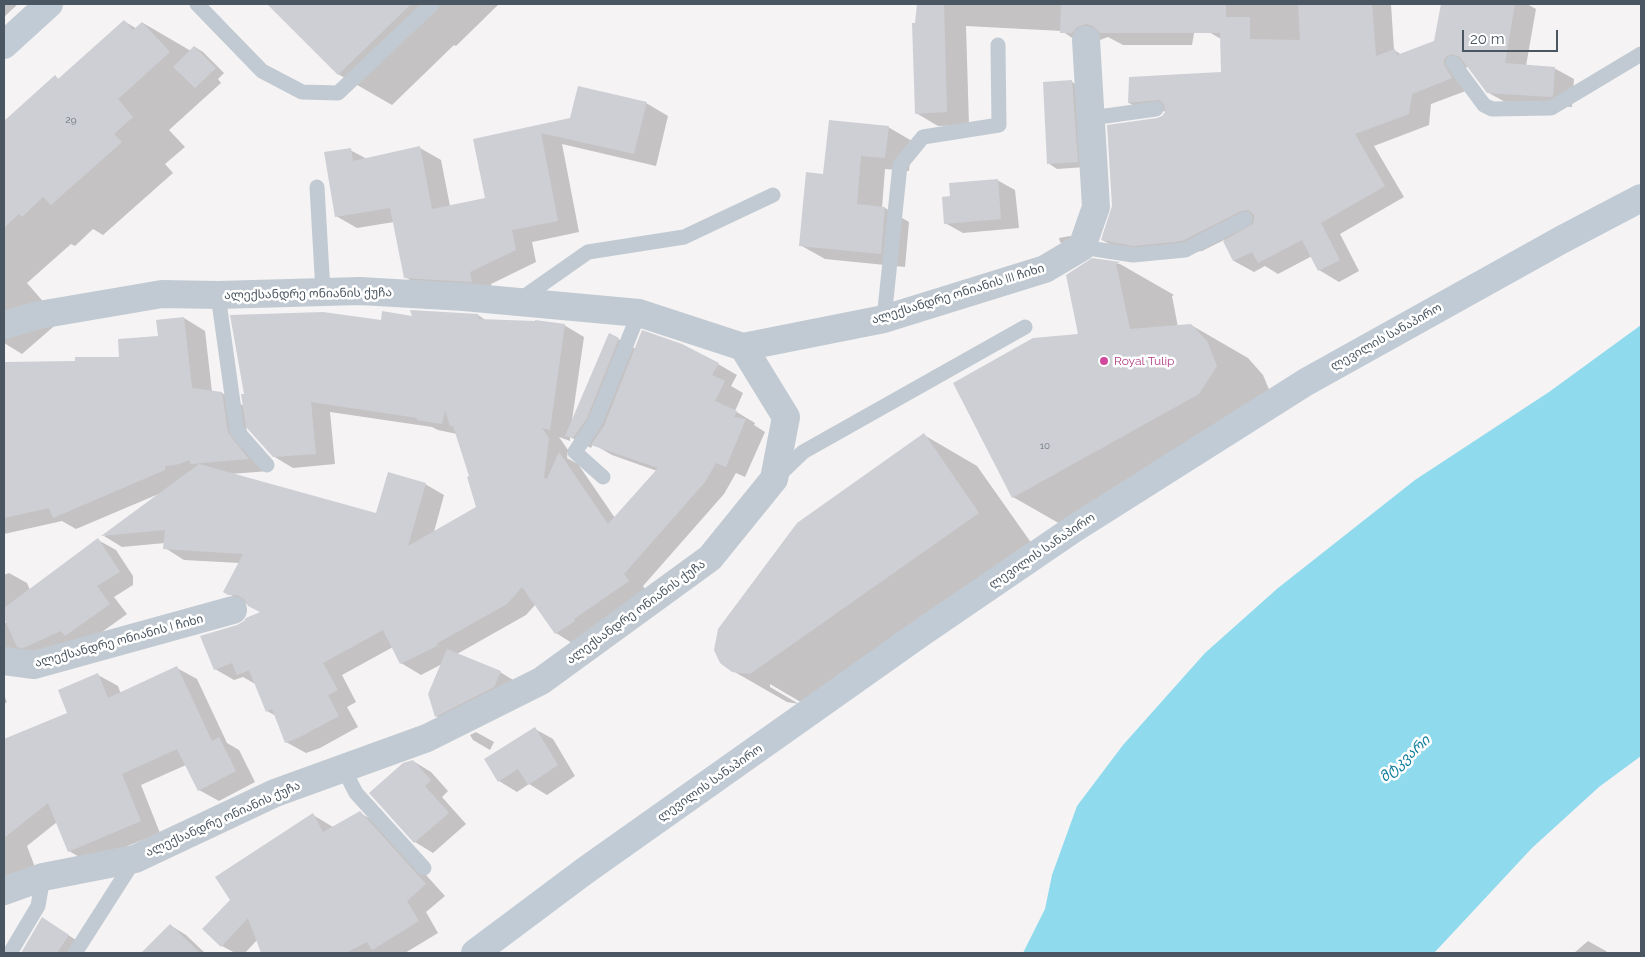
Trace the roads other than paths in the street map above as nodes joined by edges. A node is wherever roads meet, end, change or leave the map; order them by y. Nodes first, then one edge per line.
1 (49, 4) edge
2 (197, 4) edge
3 (432, 4) edge
4 (1086, 40) dead end
5 (4, 45) edge
6 (998, 45) dead end
7 (1641, 54) edge
8 (1453, 63) dead end
9 (1156, 110) dead end
10 (1091, 118) junction
11 (317, 187) dead end
12 (773, 194) dead end
13 (1641, 198) edge
14 (1245, 219) dead end
15 (1082, 247) junction
16 (324, 292) junction
17 (218, 295) junction
18 (517, 301) junction
19 (639, 313) junction
20 (884, 319) junction
21 (4, 325) edge
22 (1025, 327) dead end
23 (743, 347) junction
24 (267, 465) dead end
25 (603, 478) dead end
26 (774, 479) junction
27 (234, 610) dead end
28 (4, 661) edge
29 (343, 768) junction
30 (135, 859) junction
31 (424, 868) dead end
32 (43, 877) junction
33 (4, 891) edge
34 (10, 953) edge
35 (75, 953) edge
36 (475, 953) edge

1 - 5 main road
2 - 3 lane
4 - 10 street
6 - 20 lane
7 - 8 lane
9 - 10 lane
10 - 15 street
11 - 16 lane
12 - 18 lane
13 - 36 main road, ლევილის სანაპირო
14 - 15 lane
15 - 20 street, ალექსანდრე ონიანის III ჩიხი
16 - 17 street, ალექსანდრე ონიანის ქუჩა
16 - 18 street, ალექსანდრე ონიანის ქუჩა
17 - 21 street, ალექსანდრე ონიანის ქუჩა
17 - 24 lane
18 - 19 street, ალექსანდრე ონიანის ქუჩა
19 - 23 street, ალექსანდრე ონიანის ქუჩა
19 - 25 lane
20 - 23 street, ალექსანდრე ონიანის III ჩიხი
22 - 26 lane
23 - 26 street, ალექსანდრე ონიანის ქუჩა
26 - 29 street, ალექსანდრე ონიანის ქუჩა
27 - 28 street, ალექსანდრე ონიანის I ჩიხი
29 - 30 street, ალექსანდრე ონიანის ქუჩა
29 - 31 lane
30 - 32 street, ალექსანდრე ონიანის ქუჩა
30 - 35 lane
32 - 33 street, ალექსანდრე ონიანის ქუჩა
32 - 34 lane

